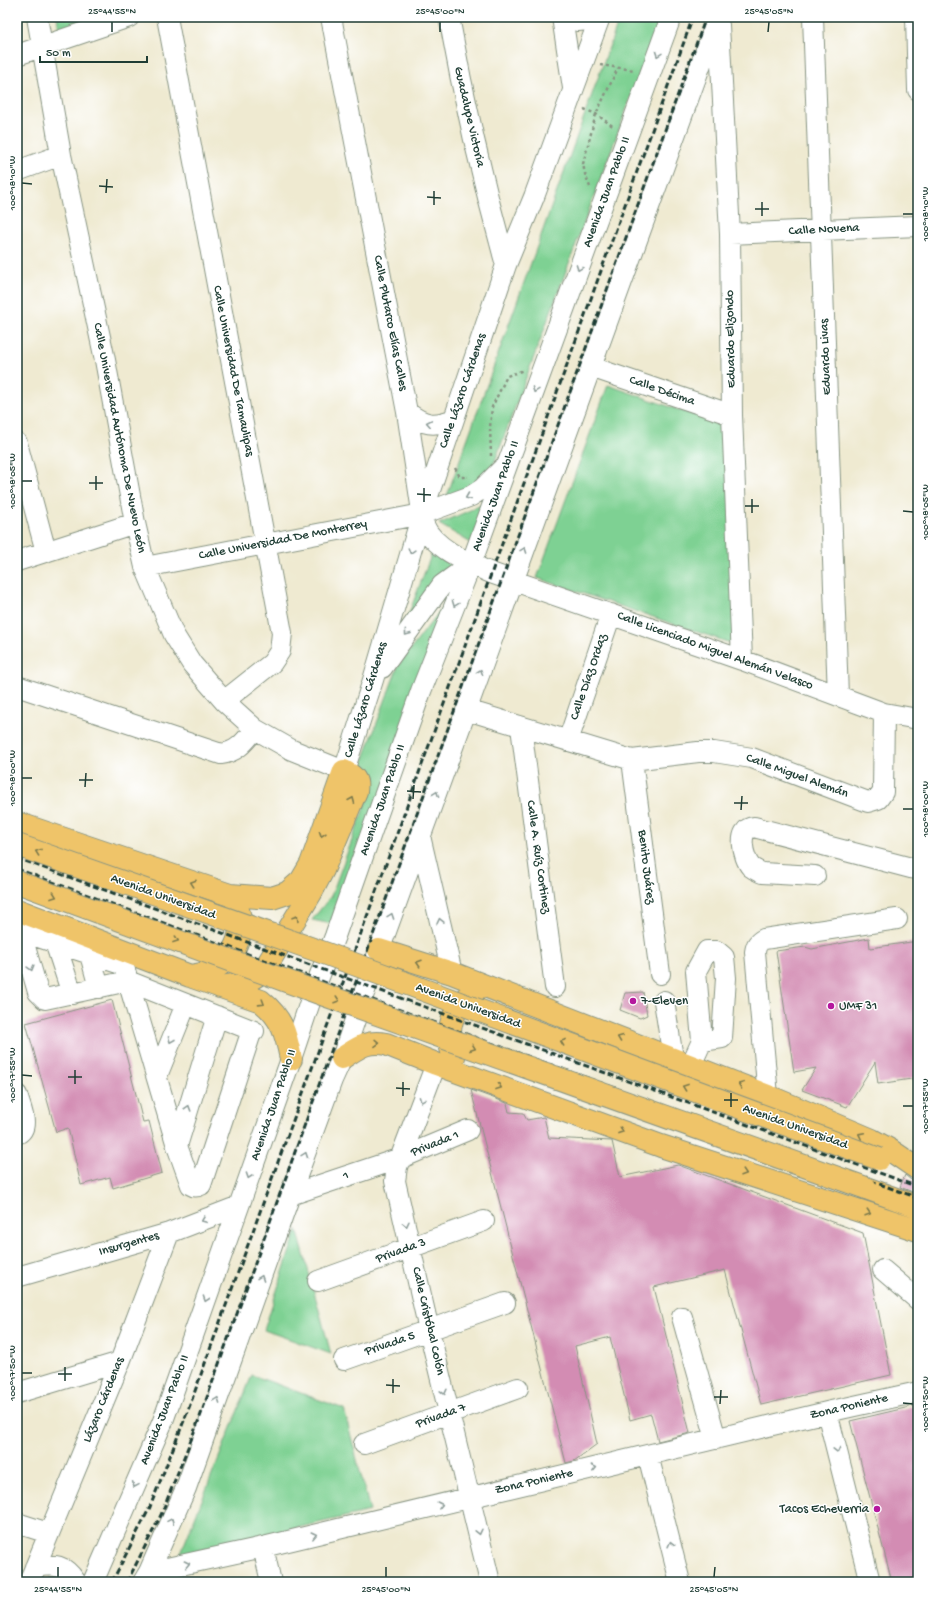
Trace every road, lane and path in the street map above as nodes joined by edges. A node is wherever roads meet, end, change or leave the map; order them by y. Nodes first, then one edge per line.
1 (37, 17) edge
2 (129, 17) edge
3 (167, 17) edge
4 (331, 17) edge
5 (449, 17) edge
6 (562, 17) edge
7 (567, 17) edge
8 (671, 17) edge
9 (718, 17) edge
10 (813, 17) edge
11 (916, 17) edge
12 (600, 18) edge
13 (43, 46) junction
14 (17, 55) edge
15 (583, 63) junction
16 (618, 68) junction
17 (651, 73) junction
18 (918, 90) edge
19 (571, 97) junction
20 (596, 114) junction
21 (626, 140) junction
22 (61, 155) junction
23 (17, 172) edge
24 (591, 191) dead end
25 (492, 217) junction
26 (918, 226) edge
27 (521, 227) junction
28 (821, 229) junction
29 (730, 234) junction
30 (506, 265) junction
31 (527, 367) dead end
32 (591, 367) junction
33 (407, 412) junction
34 (732, 415) junction
35 (454, 419) junction
36 (17, 444) edge
37 (446, 444) junction
38 (510, 457) junction
39 (471, 476) dead end
40 (422, 514) junction
41 (134, 523) junction
42 (265, 543) junction
43 (46, 552) junction
44 (17, 561) edge
45 (471, 564) junction
46 (144, 567) junction
47 (513, 581) junction
48 (611, 614) junction
49 (742, 660) junction
50 (373, 680) junction
51 (17, 686) edge
52 (838, 696) junction
53 (224, 701) junction
54 (467, 710) junction
55 (884, 713) junction
56 (918, 716) edge
57 (521, 727) junction
58 (255, 729) junction
59 (568, 740) junction
60 (632, 760) junction
61 (344, 771) junction
62 (17, 823) edge
63 (420, 836) junction
64 (17, 845) edge
65 (918, 869) edge
66 (815, 876) dead end
67 (17, 882) edge
68 (230, 895) junction
69 (897, 919) dead end
70 (18, 920) edge
71 (49, 922) junction
72 (55, 942) junction
73 (87, 945) junction
74 (379, 950) junction
75 (124, 965) junction
76 (452, 973) junction
77 (660, 974) dead end
78 (190, 976) junction
79 (486, 986) junction
80 (220, 987) junction
81 (555, 987) dead end
82 (99, 988) junction
83 (72, 994) junction
84 (664, 1001) dead end
85 (186, 1004) junction
86 (217, 1016) junction
87 (702, 1041) dead end
88 (342, 1058) junction
89 (291, 1059) junction
90 (682, 1062) junction
91 (436, 1064) junction
92 (464, 1074) junction
93 (156, 1076) junction
94 (917, 1078) dead end
95 (918, 1084) edge
96 (17, 1095) edge
97 (768, 1096) junction
98 (468, 1130) dead end
99 (17, 1134) edge
100 (177, 1146) junction
101 (401, 1158) junction
102 (918, 1171) edge
103 (290, 1194) junction
104 (238, 1206) junction
105 (918, 1207) edge
106 (484, 1221) dead end
107 (918, 1230) edge
108 (169, 1233) junction
109 (411, 1248) junction
110 (883, 1270) dead end
111 (17, 1277) edge
112 (318, 1281) dead end
113 (918, 1300) edge
114 (505, 1303) dead end
115 (682, 1317) dead end
116 (429, 1330) junction
117 (344, 1360) dead end
118 (120, 1362) junction
119 (518, 1388) dead end
120 (918, 1392) edge
121 (17, 1393) edge
122 (827, 1412) junction
123 (449, 1413) junction
124 (716, 1439) junction
125 (364, 1444) dead end
126 (648, 1455) junction
127 (470, 1497) junction
128 (17, 1523) edge
129 (48, 1533) junction
130 (263, 1547) junction
131 (32, 1574) edge
132 (146, 1577) edge
133 (76, 1582) edge
134 (93, 1582) edge
135 (272, 1582) edge
136 (490, 1582) edge
137 (680, 1582) edge
138 (870, 1582) edge

1 - 13 street, Calle Universidad Autónoma De Nuevo León
2 - 13 street
3 - 42 street, Calle Universidad De Tamaulipas
4 - 33 street, Calle Plutarco Elías Calles
5 - 25 street, Guadalupe Victoria
6 - 19 street
7 - 12 street
8 -> 17 street, Avenida Juan Pablo II
9 - 29 street, Eduardo Elizondo
9 - 32 street
10 - 28 street, Eduardo Livas
11 - 18 street
12 - 15 street, Calle Lázaro Cárdenas
13 - 14 street
13 - 22 street, Calle Universidad Autónoma De Nuevo León
15 - 16 path
15 - 19 street, Calle Lázaro Cárdenas
16 - 17 path
16 - 20 path
17 - 21 street, Avenida Juan Pablo II
19 - 20 path
19 - 27 street, Calle Lázaro Cárdenas
20 - 21 path
20 - 24 path
21 -> 38 street, Avenida Juan Pablo II
22 - 23 street
22 - 41 street, Calle Universidad Autónoma De Nuevo León
25 - 27 street
25 - 30 street, Guadalupe Victoria
26 - 28 street, Calle Novena
27 - 30 street, Calle Lázaro Cárdenas
28 - 29 street, Calle Novena
28 - 52 street, Eduardo Livas
29 - 34 street, Eduardo Elizondo
30 - 35 street, Calle Lázaro Cárdenas
31 - 38 path
32 - 34 street, Calle Décima
47 -> 32 street
35 -> 33 street
33 - 40 street, Calle Plutarco Elías Calles
34 - 49 street, Eduardo Elizondo
35 - 37 street, Calle Lázaro Cárdenas
36 - 43 street
37 - 39 path
37 - 40 street, Calle Lázaro Cárdenas
38 -> 40 street, Calle Universidad De Monterrey
38 - 45 street, Avenida Juan Pablo II
40 - 42 street, Calle Universidad De Monterrey
40 - 45 street, Calle Plutarco Elías Calles
40 -> 50 street, Calle Lázaro Cárdenas
41 - 43 street
41 - 46 street, Calle Universidad Autónoma De Nuevo León
42 - 46 street, Calle Universidad De Monterrey
42 - 53 street, Calle Universidad De Tamaulipas
43 - 44 street
45 - 47 street, Calle Plutarco Elías Calles
45 -> 50 street
45 -> 89 street, Avenida Juan Pablo II
46 - 53 street, Calle Universidad Autónoma De Nuevo León
47 - 48 street, Calle Licenciado Miguel Alemán Velasco
54 -> 47 street
48 - 49 street, Calle Licenciado Miguel Alemán Velasco
48 - 59 street, Calle Díaz Ordaz
49 - 52 street, Calle Licenciado Miguel Alemán Velasco
50 - 61 street, Calle Lázaro Cárdenas
51 - 58 street
52 - 55 street, Calle Licenciado Miguel Alemán Velasco
53 - 58 street, Calle Universidad Autónoma De Nuevo León
54 - 57 street, Calle Miguel Alemán
63 -> 54 street
55 - 56 street, Calle Licenciado Miguel Alemán Velasco
55 - 60 street, Calle Miguel Alemán
57 - 59 street, Calle Miguel Alemán
57 - 81 street, Calle A. Ruíz Cortinez
58 - 61 street, Calle Universidad Autónoma De Nuevo León
59 - 60 street, Calle Miguel Alemán
60 - 77 street, Benito Juárez
61 -> 68 highway
80 -> 61 highway
68 -> 62 highway
74 -> 63 street
76 -> 63 street
102 -> 64 highway, Avenida Universidad, bridge
65 - 66 street
67 -> 105 highway, bridge
68 - 78 highway
69 - 97 street
70 - 71 highway
70 - 72 street
70 -> 83 street
71 - 72 street
71 - 73 highway
72 - 73 street
72 - 83 street
73 - 75 highway
73 - 82 street
76 -> 74 highway
74 - 88 street
75 - 78 highway
75 - 82 street
75 - 85 street
75 - 93 street
76 - 79 highway
78 - 80 highway
90 -> 79 highway
79 - 92 highway
80 -> 89 highway
82 - 83 street
84 - 90 street
85 - 86 street
85 -> 93 street
100 -> 86 street
86 - 100 street
87 - 90 street
88 -> 91 highway
103 -> 88 street
89 -> 104 street, Avenida Juan Pablo II
97 -> 90 highway
91 - 92 highway
91 -> 101 street, Calle Cristóbal Colón
92 -> 107 highway
93 - 100 street
94 - 95 path
96 - 99 street
102 -> 97 highway
98 - 101 street, Privada 1
101 - 103 street, 1
101 -> 109 street, Calle Cristóbal Colón
132 -> 103 street
104 -> 108 street, Insurgentes
104 -> 134 street, Avenida Juan Pablo II
106 - 109 street, Privada 3
108 - 111 street, Insurgentes
108 - 118 street, Lázaro Cárdenas
109 - 112 street, Privada 3
109 - 116 street, Calle Cristóbal Colón
110 - 113 street
114 - 116 street, Privada 5
115 - 124 street
116 - 117 street, Privada 5
116 -> 123 street, Calle Cristóbal Colón
118 - 121 street
118 - 129 street, Lázaro Cárdenas
119 - 123 street, Privada 7
120 - 122 street, Zona Poniente
122 - 124 street, Zona Poniente
122 -> 138 street
123 - 125 street, Privada 7
123 - 127 street, Calle Cristóbal Colón
124 - 126 street, Zona Poniente
127 -> 126 street, Zona Poniente
137 -> 126 street
130 -> 127 street, Zona Poniente
127 -> 136 street, Calle Cristóbal Colón
128 - 129 street
129 - 131 street, Lázaro Cárdenas
132 -> 130 street, Zona Poniente
130 - 135 street
131 - 133 street

